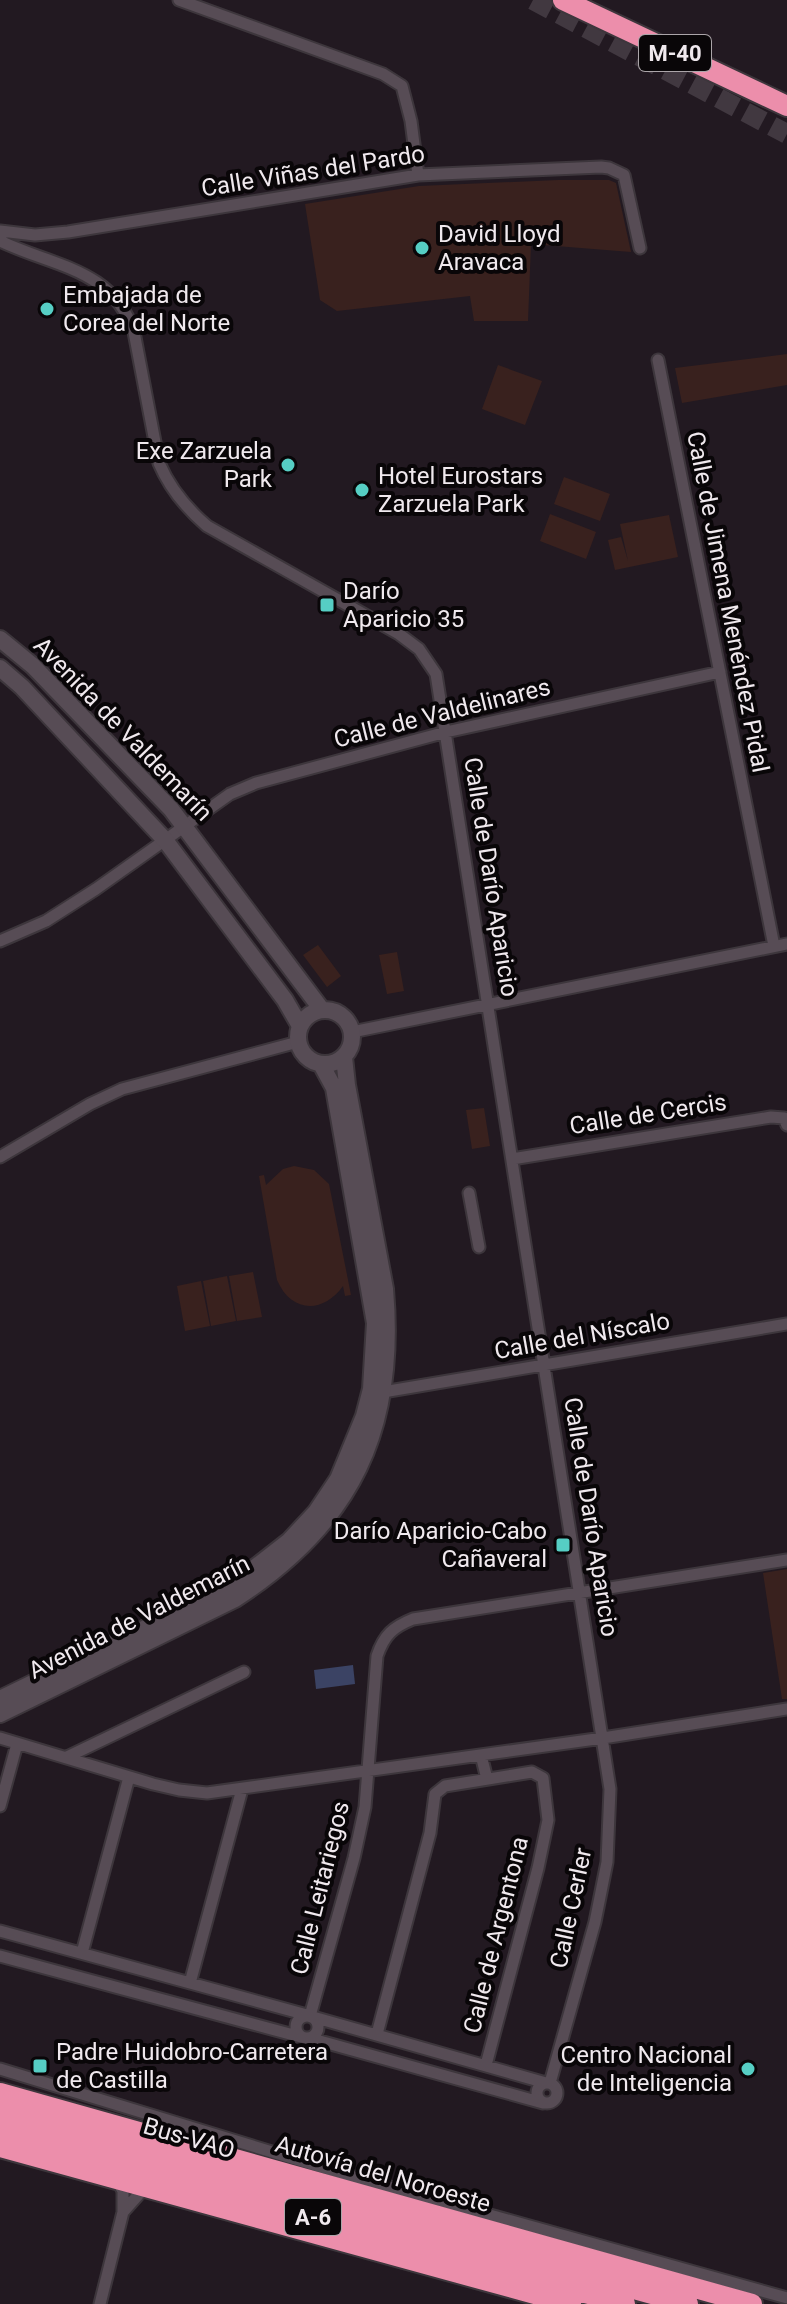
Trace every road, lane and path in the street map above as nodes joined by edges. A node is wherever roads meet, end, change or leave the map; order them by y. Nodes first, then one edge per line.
1 (179, 0) edge
2 (563, 0) edge
3 (787, 106) edge
4 (418, 175) junction
5 (0, 231) edge
6 (51, 233) junction
7 (35, 235) junction
8 (0, 241) edge
9 (640, 248) dead end
10 (29, 253) junction
11 (46, 260) junction
12 (658, 360) dead end
13 (0, 639) edge
14 (0, 668) edge
15 (720, 672) junction
16 (446, 732) junction
17 (186, 827) junction
18 (165, 840) junction
19 (0, 941) edge
20 (787, 944) edge
21 (774, 946) junction
22 (488, 1004) junction
23 (322, 1010) junction
24 (352, 1032) junction
25 (299, 1034) junction
26 (344, 1057) junction
27 (321, 1064) junction
28 (787, 1125) edge
29 (0, 1157) edge
30 (512, 1159) junction
31 (469, 1193) dead end
32 (479, 1247) dead end
33 (787, 1324) edge
34 (545, 1365) junction
35 (383, 1392) junction
36 (787, 1560) edge
37 (580, 1593) junction
38 (244, 1672) dead end
39 (0, 1699) edge
40 (787, 1709) edge
41 (0, 1714) edge
42 (0, 1738) edge
43 (603, 1738) junction
44 (17, 1744) junction
45 (481, 1755) junction
46 (67, 1757) junction
47 (369, 1771) junction
48 (129, 1777) junction
49 (487, 1779) junction
50 (242, 1789) junction
51 (0, 1806) edge
52 (0, 1931) edge
53 (82, 1953) junction
54 (0, 1956) edge
55 (190, 1983) junction
56 (310, 2016) junction
57 (377, 2034) junction
58 (305, 2038) junction
59 (486, 2065) junction
60 (0, 2069) edge
61 (0, 2079) edge
62 (548, 2083) junction
63 (0, 2093) edge
64 (0, 2113) edge
65 (0, 2131) edge
66 (0, 2147) edge
67 (234, 2159) junction
68 (117, 2179) junction
69 (152, 2189) junction
70 (123, 2212) junction
71 (787, 2298) edge
72 (100, 2304) edge
73 (571, 2304) edge
74 (625, 2304) edge
75 (688, 2304) edge
76 (752, 2304) edge

1 - 4 street
2 - 3 highway, M-40
4 - 6 street, Calle Viñas del Pardo
4 - 9 street, Calle Viñas del Pardo
5 - 7 street, Calle Viñas del Pardo
6 - 7 street, Calle Viñas del Pardo
6 - 11 street
7 - 10 street
8 - 10 street, Calle de Darío Aparicio
10 - 11 street, Calle de Darío Aparicio
11 - 16 street, Calle de Darío Aparicio
12 - 15 street, Calle de Jimena Menéndez Pidal
13 - 17 street, Avenida de Valdemarín
14 - 18 street, Avenida de Valdemarín
15 - 16 street, Calle de Valdelinares
15 - 21 street, Calle de Jimena Menéndez Pidal
16 - 17 street, Calle de Valdelinares
16 - 22 street, Calle de Darío Aparicio
17 - 18 street, Calle de Valdelinares
17 - 23 street, Avenida de Valdemarín
18 - 19 street, Calle de Valdelinares
18 - 25 street, Avenida de Valdemarín
20 - 21 street
21 - 22 street
22 - 24 street
22 - 30 street, Calle de Darío Aparicio
23 - 24 street
23 - 25 street
24 - 26 street
25 - 27 street
25 - 29 street
26 - 27 street
26 - 35 street, Avenida de Valdemarín
27 - 39 street, Avenida de Valdemarín
28 - 30 street, Calle de Cercis
30 - 34 street, Calle de Darío Aparicio
31 - 32 street
33 - 34 street, Calle del Níscalo
34 - 35 street, Calle del Níscalo
34 - 37 street, Calle de Darío Aparicio
35 - 41 street, Avenida de Valdemarín
36 - 37 street, Calle Leitariegos
37 - 43 street, Calle de Darío Aparicio
37 - 47 street, Calle Leitariegos
38 - 46 street
40 - 43 street
42 - 44 street
43 - 45 street
43 - 62 street, Calle Cerler
44 - 46 street
44 - 51 street
45 - 47 street
45 - 49 street
46 - 48 street
47 - 50 street
47 - 56 street, Calle Leitariegos
48 - 50 street
48 - 53 street
49 - 57 street, Calle de Argentona
49 - 59 street, Calle de Argentona
50 - 55 street
52 - 53 street
53 - 55 street
54 - 58 street
55 - 56 street
56 - 57 street
56 - 58 street
56 - 58 street
57 - 59 street
58 - 62 street, Calle Cerler
59 - 62 street
60 - 71 street
61 - 67 highway
63 - 67 highway, Autovía del Noroeste / A-6
64 - 75 highway, Bus-VAO
65 - 74 highway, A-6
66 - 68 highway
67 - 76 highway, Autovía del Noroeste / A-6
68 - 69 highway
68 - 70 street
69 - 70 street
69 - 73 highway
70 - 72 street

